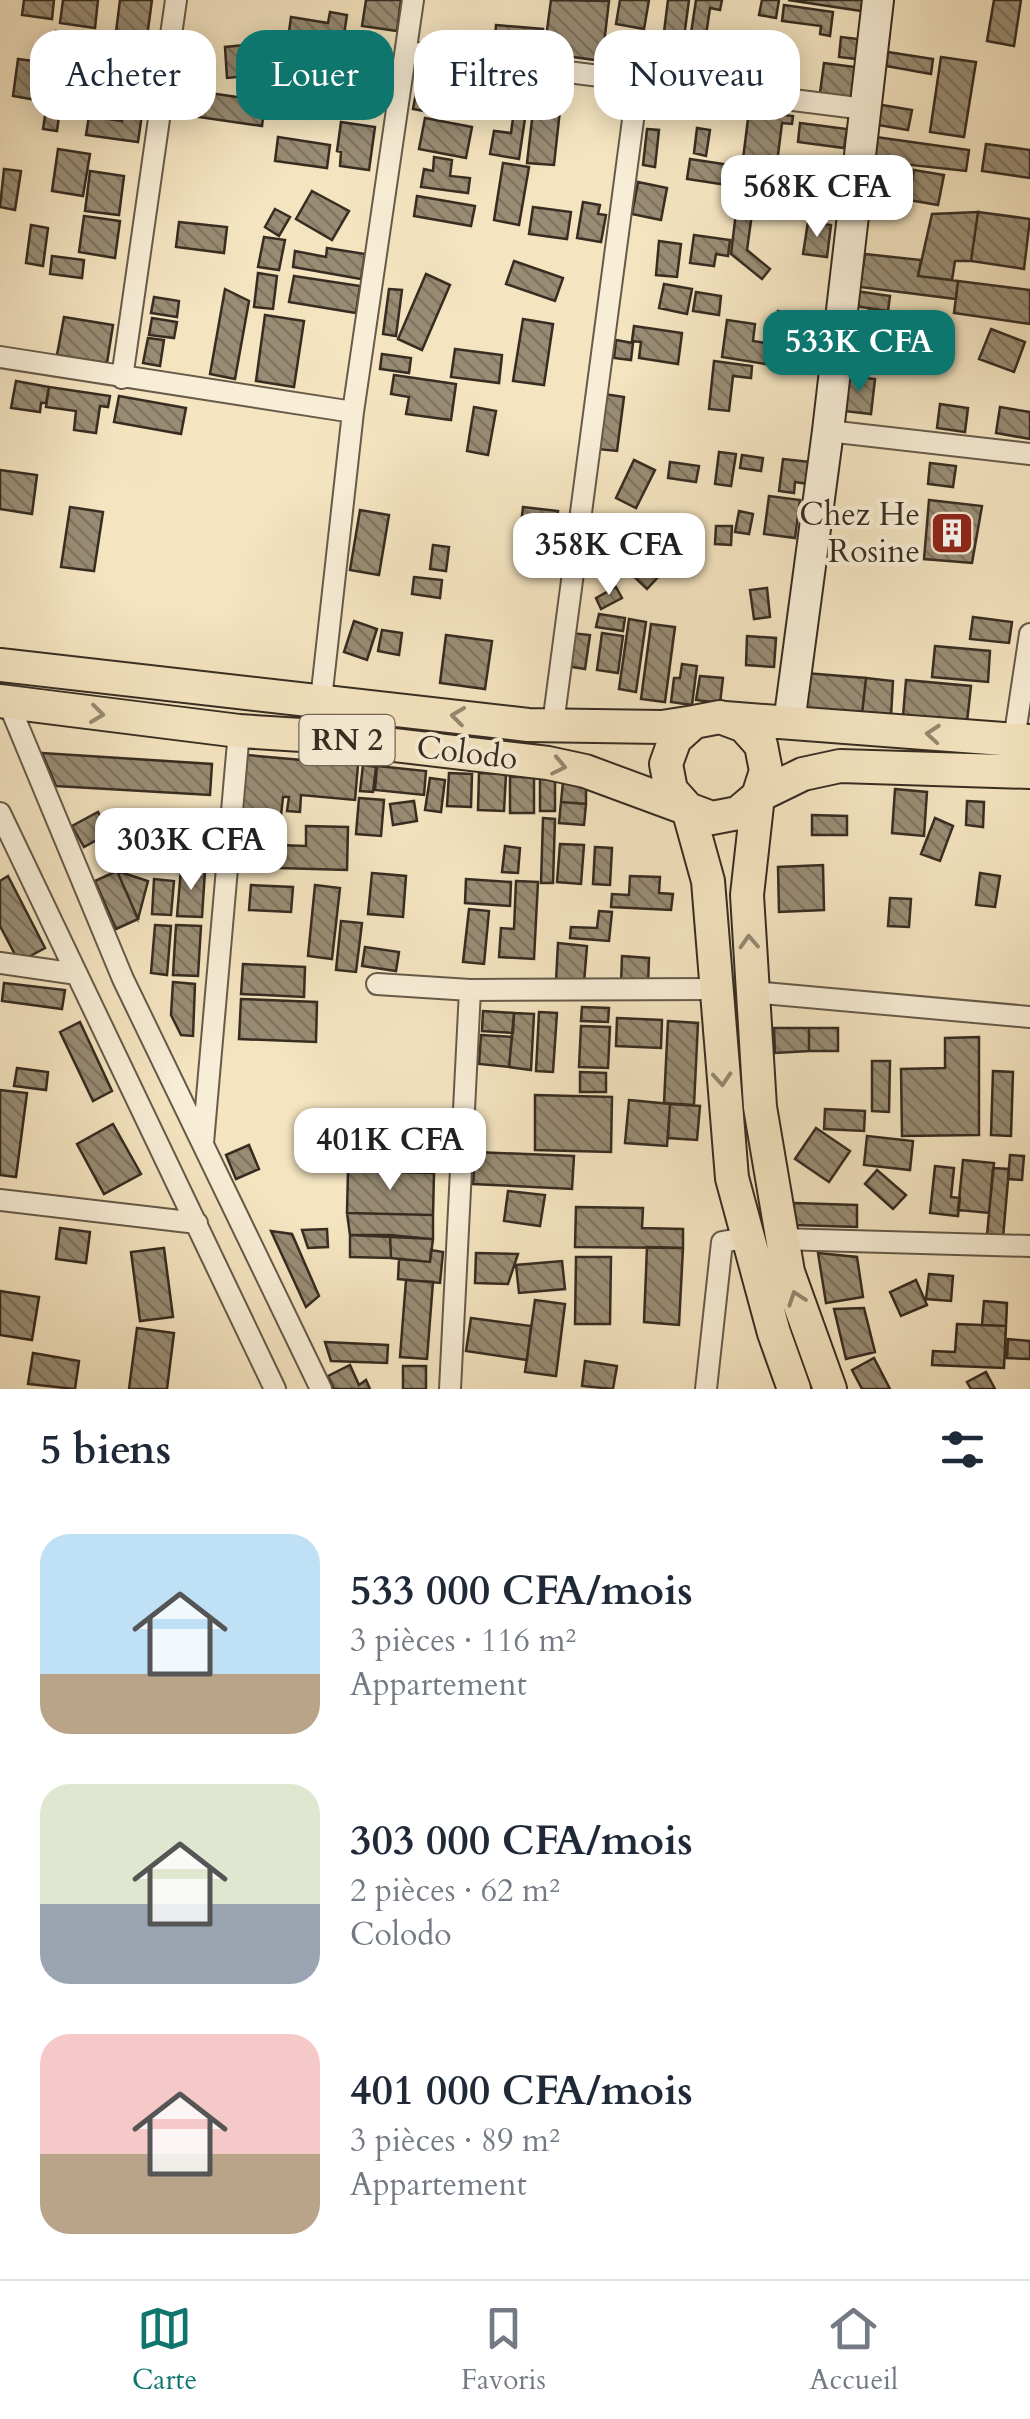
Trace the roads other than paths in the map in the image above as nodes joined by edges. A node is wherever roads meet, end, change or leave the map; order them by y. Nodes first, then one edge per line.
1 (176, 0) edge
2 (413, 0) edge
3 (878, 0) edge
4 (406, 52) junction
5 (594, 76) edge
6 (800, 101) edge
7 (865, 109) junction
8 (633, 120) edge
9 (0, 357) edge
10 (122, 378) junction
11 (353, 412) junction
12 (828, 431) junction
13 (1030, 454) edge
14 (1030, 634) edge
15 (0, 664) edge
16 (321, 699) junction
17 (4, 702) edge
18 (707, 720) junction
19 (790, 723) junction
20 (553, 724) junction
21 (239, 731) junction
22 (317, 736) junction
23 (1022, 741) edge
24 (1030, 772) edge
25 (758, 796) junction
26 (688, 810) junction
27 (0, 813) edge
28 (0, 963) edge
29 (77, 974) junction
30 (377, 984) dead end
31 (716, 988) junction
32 (470, 990) junction
33 (752, 992) junction
34 (1030, 1017) edge
35 (203, 1147) junction
36 (0, 1200) edge
37 (196, 1223) junction
38 (746, 1238) junction
39 (780, 1239) junction
40 (1030, 1246) edge
41 (275, 1389) edge
42 (322, 1389) edge
43 (450, 1389) edge
44 (706, 1389) edge
45 (794, 1389) edge
46 (830, 1389) edge

1 - 10 street
2 - 4 street
3 - 7 main road
4 - 5 street
4 - 11 street
6 - 7 street
7 - 12 main road
8 - 20 street
9 - 10 street
10 - 11 street
11 - 16 street
12 - 13 street
12 - 19 main road
14 - 23 street
15 - 16 main road, Colodo / RN 2
20 -> 16 main road, Colodo / RN 2
16 - 22 street
17 -> 21 main road, Colodo / RN 2
17 - 35 street
18 - 19 main road, RN 2
18 - 20 main road, Colodo / RN 2
18 - 25 main road
18 - 26 main road
23 -> 19 main road, RN 2
21 - 22 main road, Colodo / RN 2
21 - 35 street
22 -> 26 main road, Colodo / RN 2
24 - 25 main road
25 - 26 main road
33 -> 25 main road
26 - 31 main road
27 - 29 street
28 - 29 street
29 - 37 street
30 - 32 street
31 - 32 street
31 -> 38 main road
32 - 43 street
33 - 34 street
33 - 39 main road
35 - 42 street
36 - 37 street
37 - 41 street
38 - 44 street
38 - 45 main road
39 - 40 street
46 -> 39 main road

